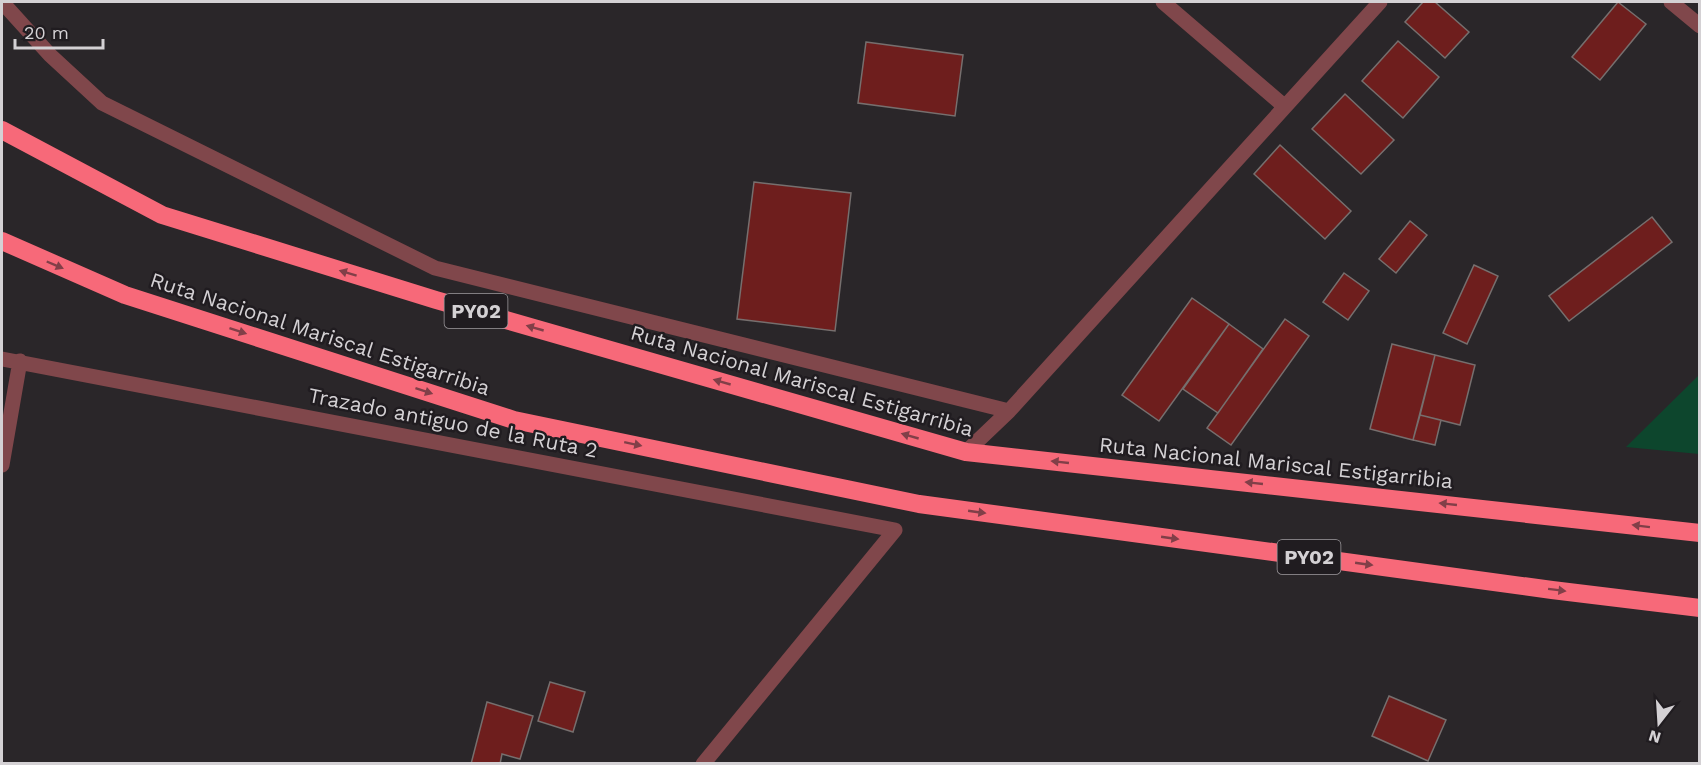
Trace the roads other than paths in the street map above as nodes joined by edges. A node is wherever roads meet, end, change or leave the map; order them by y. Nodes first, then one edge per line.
1 (2, 2) edge
2 (1163, 2) edge
3 (1380, 2) edge
4 (1671, 2) edge
5 (1700, 26) edge
6 (1284, 106) junction
7 (2, 130) edge
8 (2, 241) edge
9 (2, 359) edge
10 (20, 361) junction
11 (1009, 411) junction
12 (966, 452) junction
13 (2, 465) edge
14 (1700, 533) edge
15 (1700, 608) edge
16 (703, 764) edge

1 - 11 street
2 - 6 street
3 - 6 street
4 - 5 street
6 - 11 street
12 -> 7 highway, Ruta Nacional Mariscal Estigarribia / PY02
8 -> 15 highway, Ruta Nacional Mariscal Estigarribia / PY02
9 - 10 street, Trazado antiguo de la Ruta 2
10 - 13 street
10 - 16 street, Trazado antiguo de la Ruta 2
11 - 12 street
14 -> 12 highway, Ruta Nacional Mariscal Estigarribia / PY02

